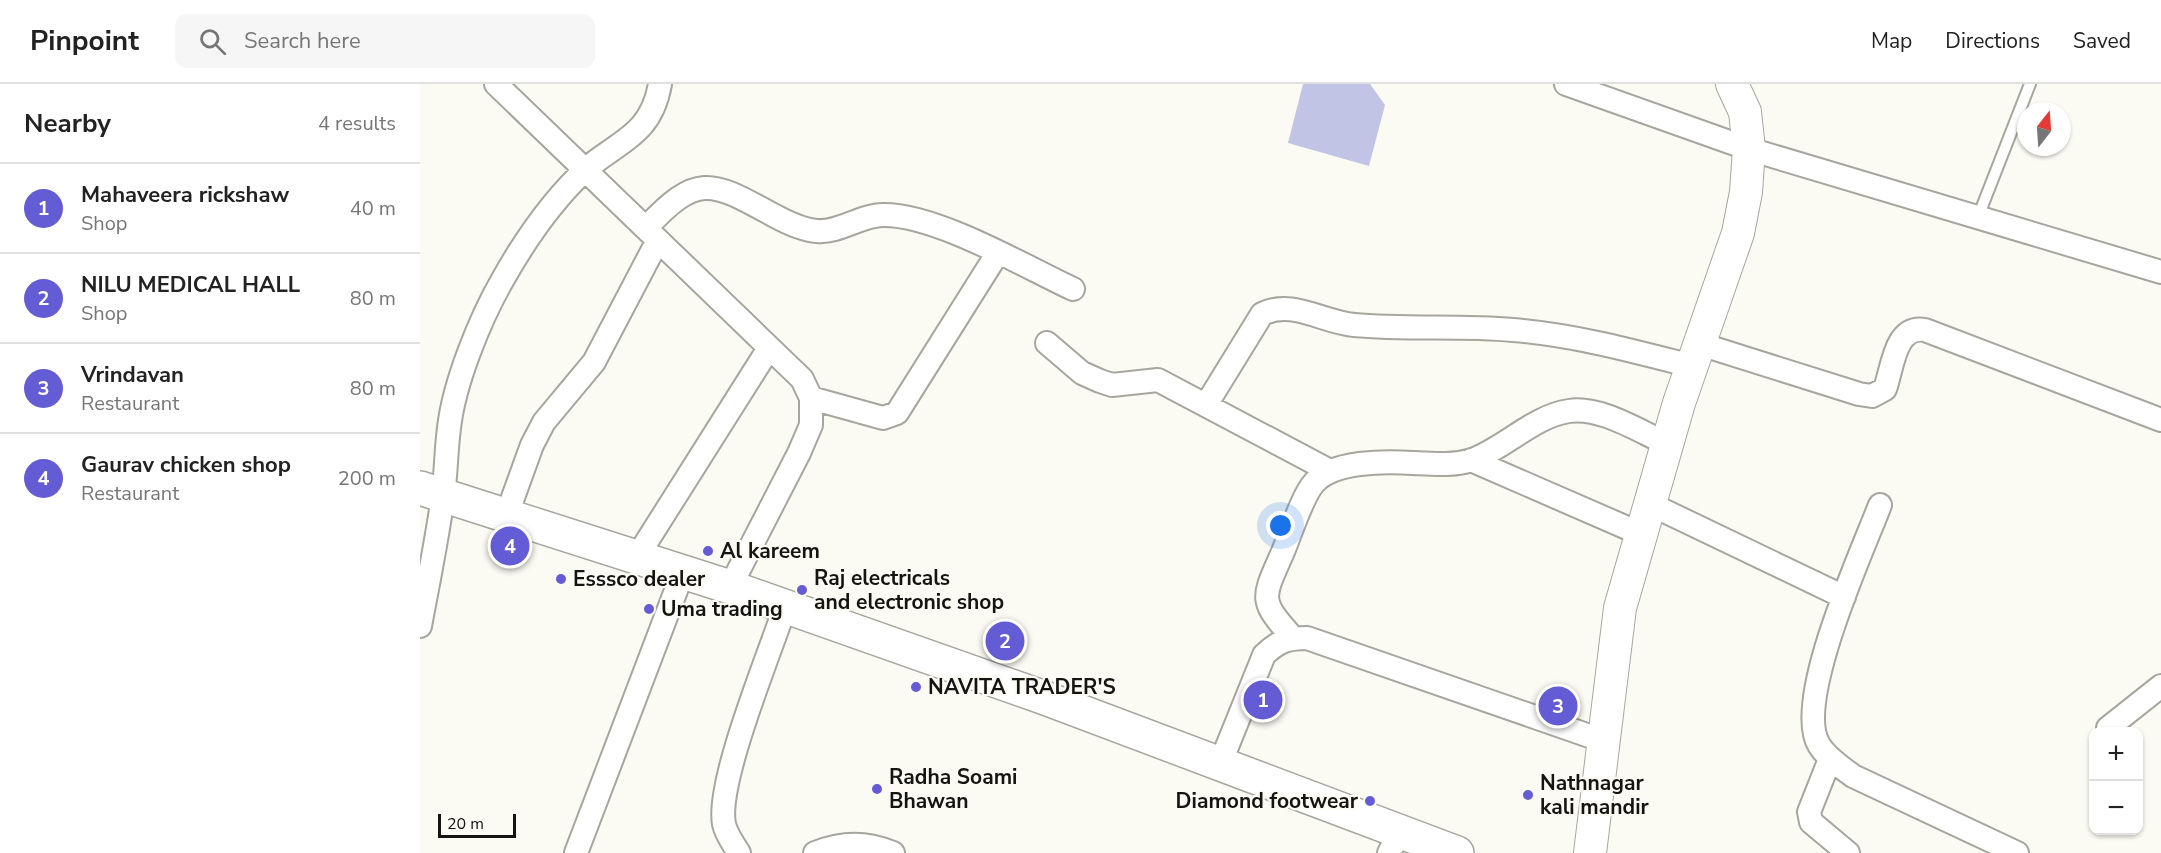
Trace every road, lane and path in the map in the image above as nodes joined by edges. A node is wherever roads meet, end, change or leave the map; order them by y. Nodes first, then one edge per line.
1 (496, 84) edge
2 (660, 84) edge
3 (1566, 84) edge
4 (1732, 84) edge
5 (2030, 84) edge
6 (1749, 149) junction
7 (586, 170) junction
8 (1978, 217) junction
9 (652, 234) junction
10 (997, 254) junction
11 (2161, 272) edge
12 (1073, 289) dead end
13 (1047, 343) dead end
14 (769, 348) junction
15 (1696, 355) junction
16 (811, 398) junction
17 (1206, 405) junction
18 (2161, 420) edge
19 (1668, 444) junction
20 (1471, 460) junction
21 (1328, 470) junction
22 (432, 492) edge
23 (1650, 504) junction
24 (1880, 505) dead end
25 (507, 514) junction
26 (1641, 534) junction
27 (638, 557) junction
28 (683, 572) junction
29 (730, 587) junction
30 (1844, 597) junction
31 (785, 607) junction
32 (420, 626) edge
33 (1293, 638) junction
34 (2161, 686) edge
35 (2109, 727) edge
36 (1604, 741) junction
37 (1830, 759) junction
38 (1220, 764) junction
39 (1395, 842) edge
40 (576, 853) edge
41 (739, 853) edge
42 (815, 853) edge
43 (893, 853) edge
44 (1457, 853) edge
45 (1590, 853) edge
46 (1848, 853) edge
47 (2017, 853) edge

1 - 7 street
2 - 7 street
3 - 6 street
4 - 6 street
5 - 8 lane
6 - 8 street
6 - 15 street
7 - 9 street
7 - 22 street
8 - 11 street
9 - 10 street
9 - 14 street
9 - 25 street
10 - 12 street
10 - 16 street
13 - 17 street
14 - 16 street
14 - 27 street
15 - 17 street
15 - 18 street
15 - 19 street
16 - 29 street
17 - 21 street
19 - 20 street
19 - 23 street
20 - 21 street
20 - 26 street
21 - 33 street
22 - 25 main road
22 - 32 street
23 - 26 street
23 - 30 street
24 - 30 street
25 - 27 main road
26 - 36 street
27 - 28 main road
28 - 29 main road
28 - 40 street
29 - 31 main road
30 - 37 street
31 - 38 main road
31 - 41 street
33 - 36 street
33 - 38 street
34 - 35 street
36 - 45 street
37 - 46 street
37 - 47 street
38 - 39 main road
39 - 44 main road
42 - 43 street

